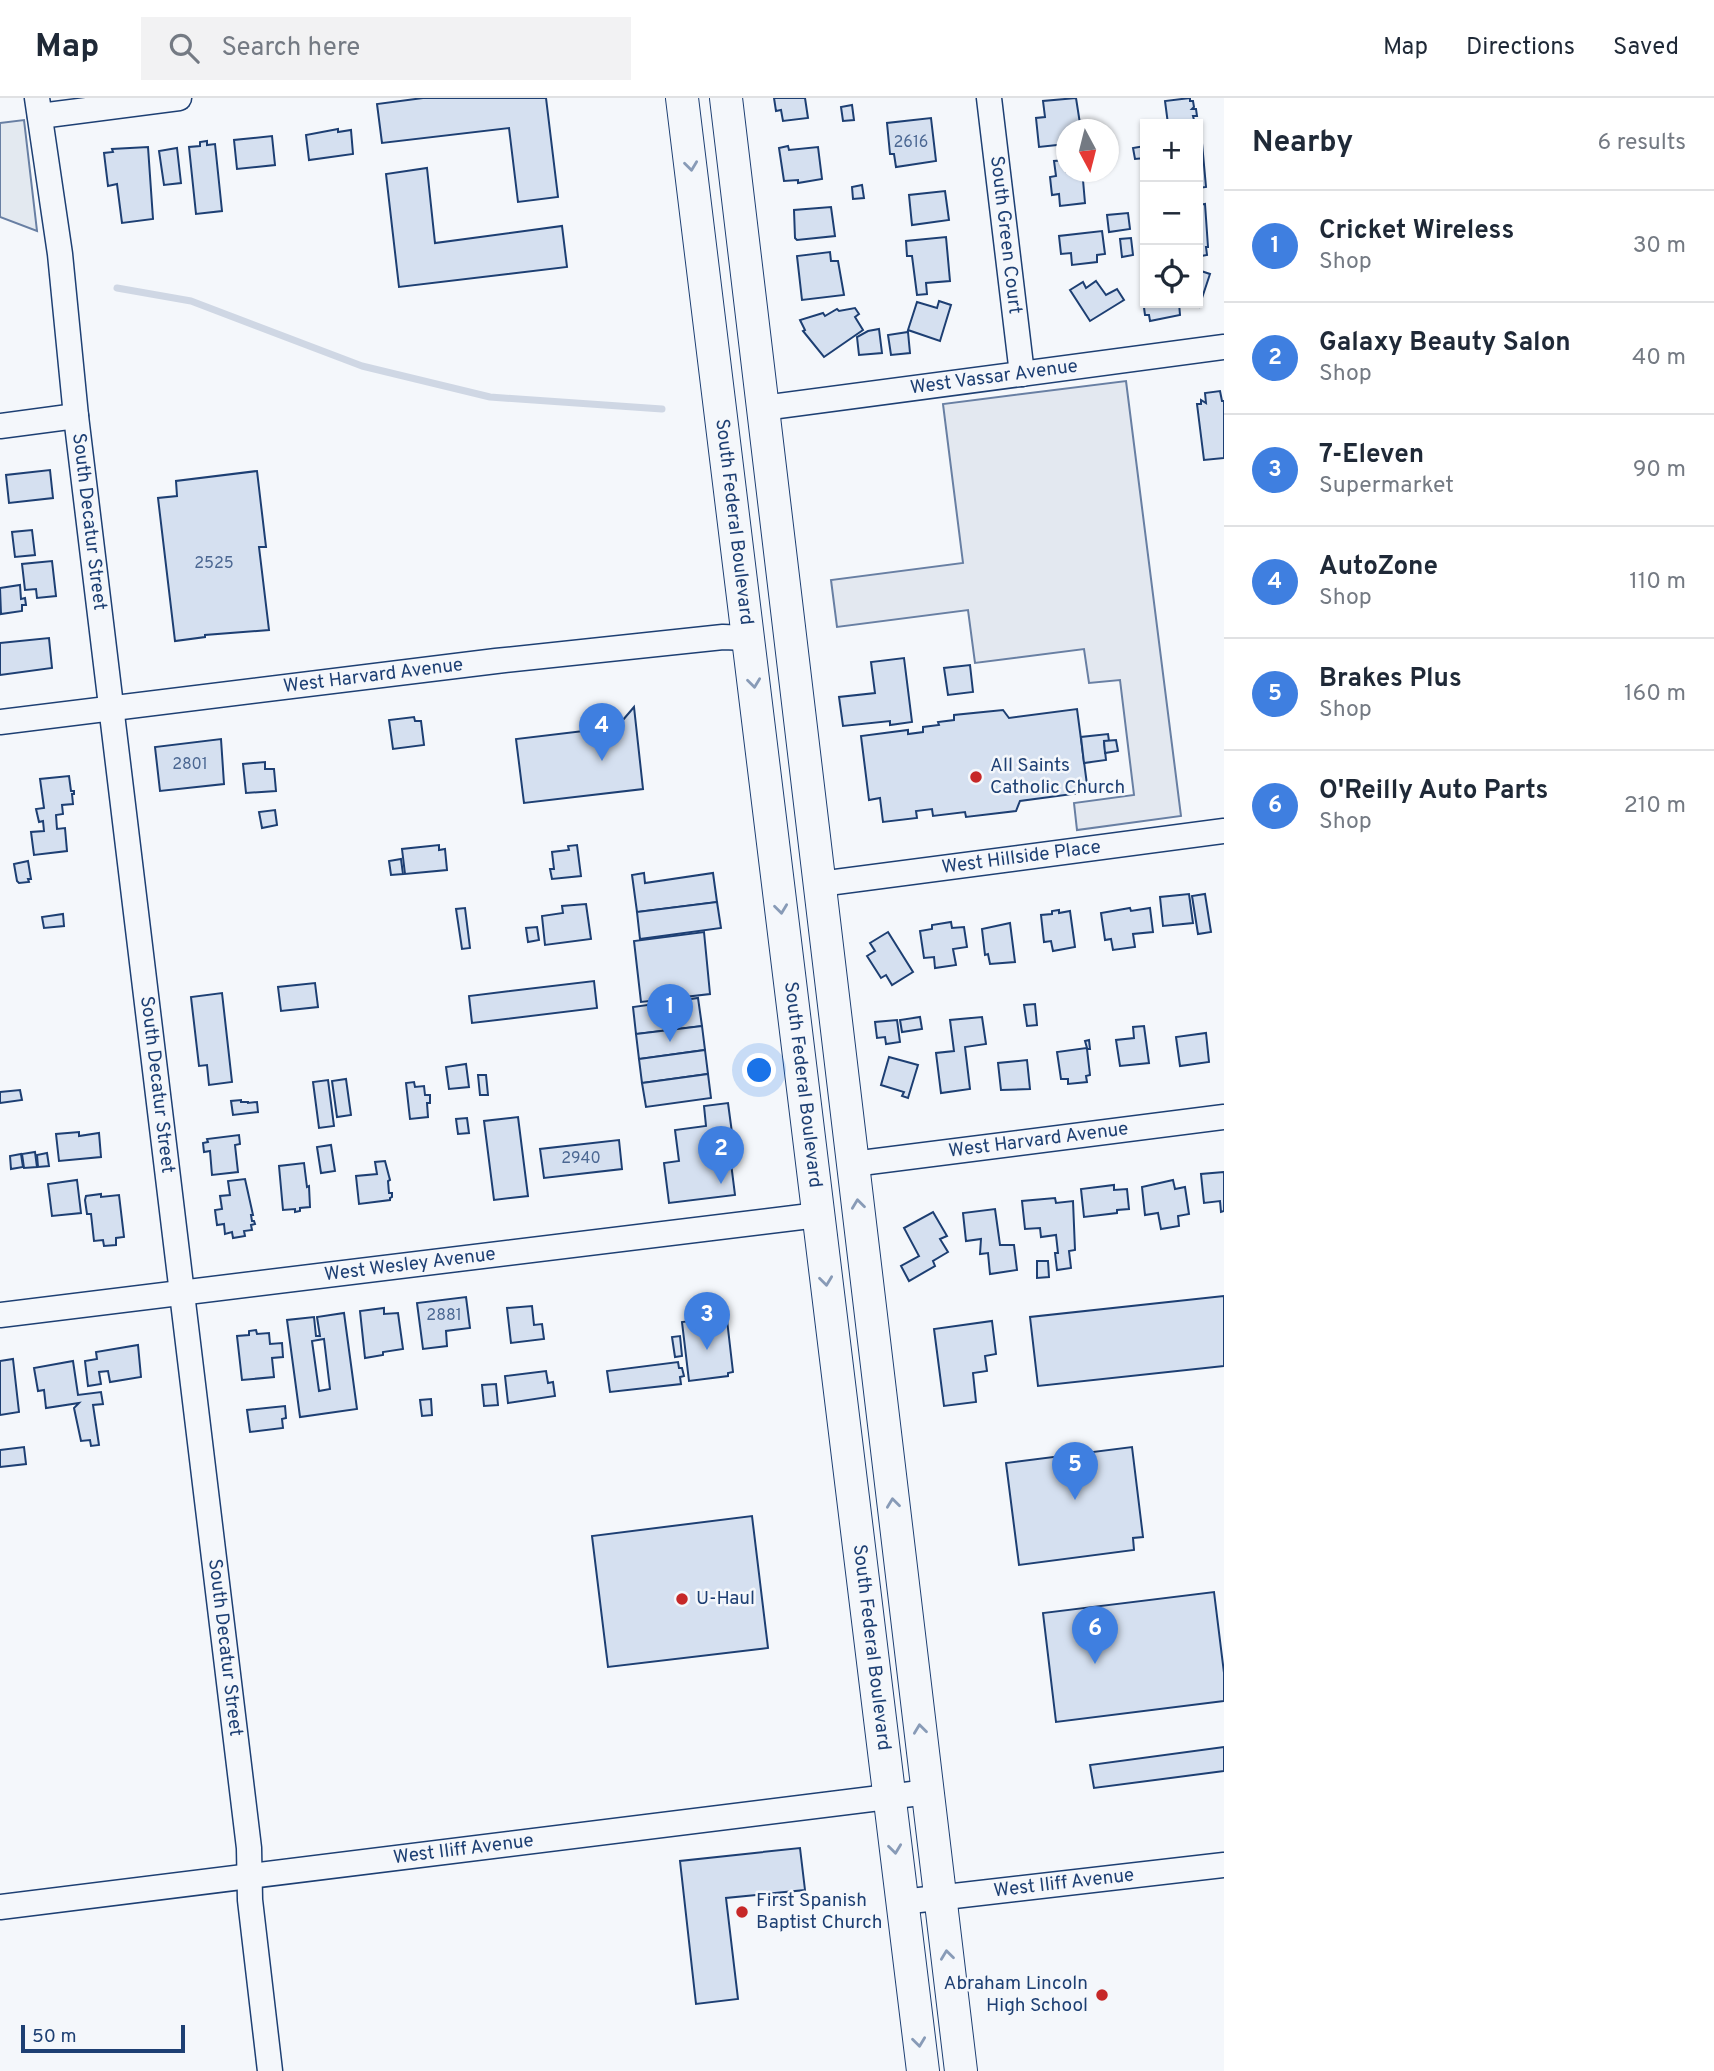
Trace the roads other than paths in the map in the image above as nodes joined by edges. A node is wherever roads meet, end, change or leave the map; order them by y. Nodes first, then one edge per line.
1 (179, 98) edge
2 (682, 98) edge
3 (726, 98) edge
4 (989, 98) edge
5 (38, 107) edge
6 (696, 212) junction
7 (1224, 347) edge
8 (1022, 374) junction
9 (763, 408) junction
10 (76, 416) junction
11 (0, 426) edge
12 (748, 638) junction
13 (111, 708) junction
14 (0, 722) edge
15 (807, 781) junction
16 (1224, 831) edge
17 (820, 884) junction
18 (789, 970) junction
19 (1224, 1117) edge
20 (853, 1164) junction
21 (818, 1215) junction
22 (182, 1293) junction
23 (0, 1315) edge
24 (886, 1441) junction
25 (928, 1792) junction
26 (889, 1796) junction
27 (1224, 1864) edge
28 (249, 1876) junction
29 (940, 1897) junction
30 (902, 1902) junction
31 (0, 1907) edge
32 (270, 2071) edge
33 (923, 2071) edge
34 (961, 2071) edge

1 - 5 street
2 -> 6 main road, South Federal Boulevard
3 - 9 main road, South Federal Boulevard
4 - 8 street, South Green Court
5 - 10 street, South Decatur Street
6 - 9 main road
6 - 12 main road, South Federal Boulevard
7 - 8 street, West Vassar Avenue
8 - 9 street, West Vassar Avenue
9 - 15 main road, South Federal Boulevard
10 - 11 street
10 - 13 street, South Decatur Street
12 - 13 street, West Harvard Avenue
12 - 15 main road
12 -> 18 main road, South Federal Boulevard
13 - 14 street, West Harvard Avenue
13 - 22 street, South Decatur Street
15 - 17 main road, South Federal Boulevard
16 - 17 street, West Hillside Place
17 - 20 main road, South Federal Boulevard
18 - 20 main road
18 - 21 main road, South Federal Boulevard
19 - 20 street, West Harvard Avenue
24 -> 20 main road, South Federal Boulevard
21 - 22 street, West Wesley Avenue
21 - 24 main road
21 -> 26 main road, South Federal Boulevard
22 - 23 street, West Wesley Avenue
22 - 28 street, South Decatur Street
25 -> 24 main road, South Federal Boulevard
25 - 26 street, West Iliff Avenue
25 - 29 main road, South Federal Boulevard
26 - 28 street, West Iliff Avenue
26 -> 30 main road, South Federal Boulevard
27 - 29 street, West Iliff Avenue
28 - 31 street, West Iliff Avenue
28 - 32 street, South Decatur Street
29 - 30 street, West Iliff Avenue
34 -> 29 main road, South Federal Boulevard
30 -> 33 main road, South Federal Boulevard

